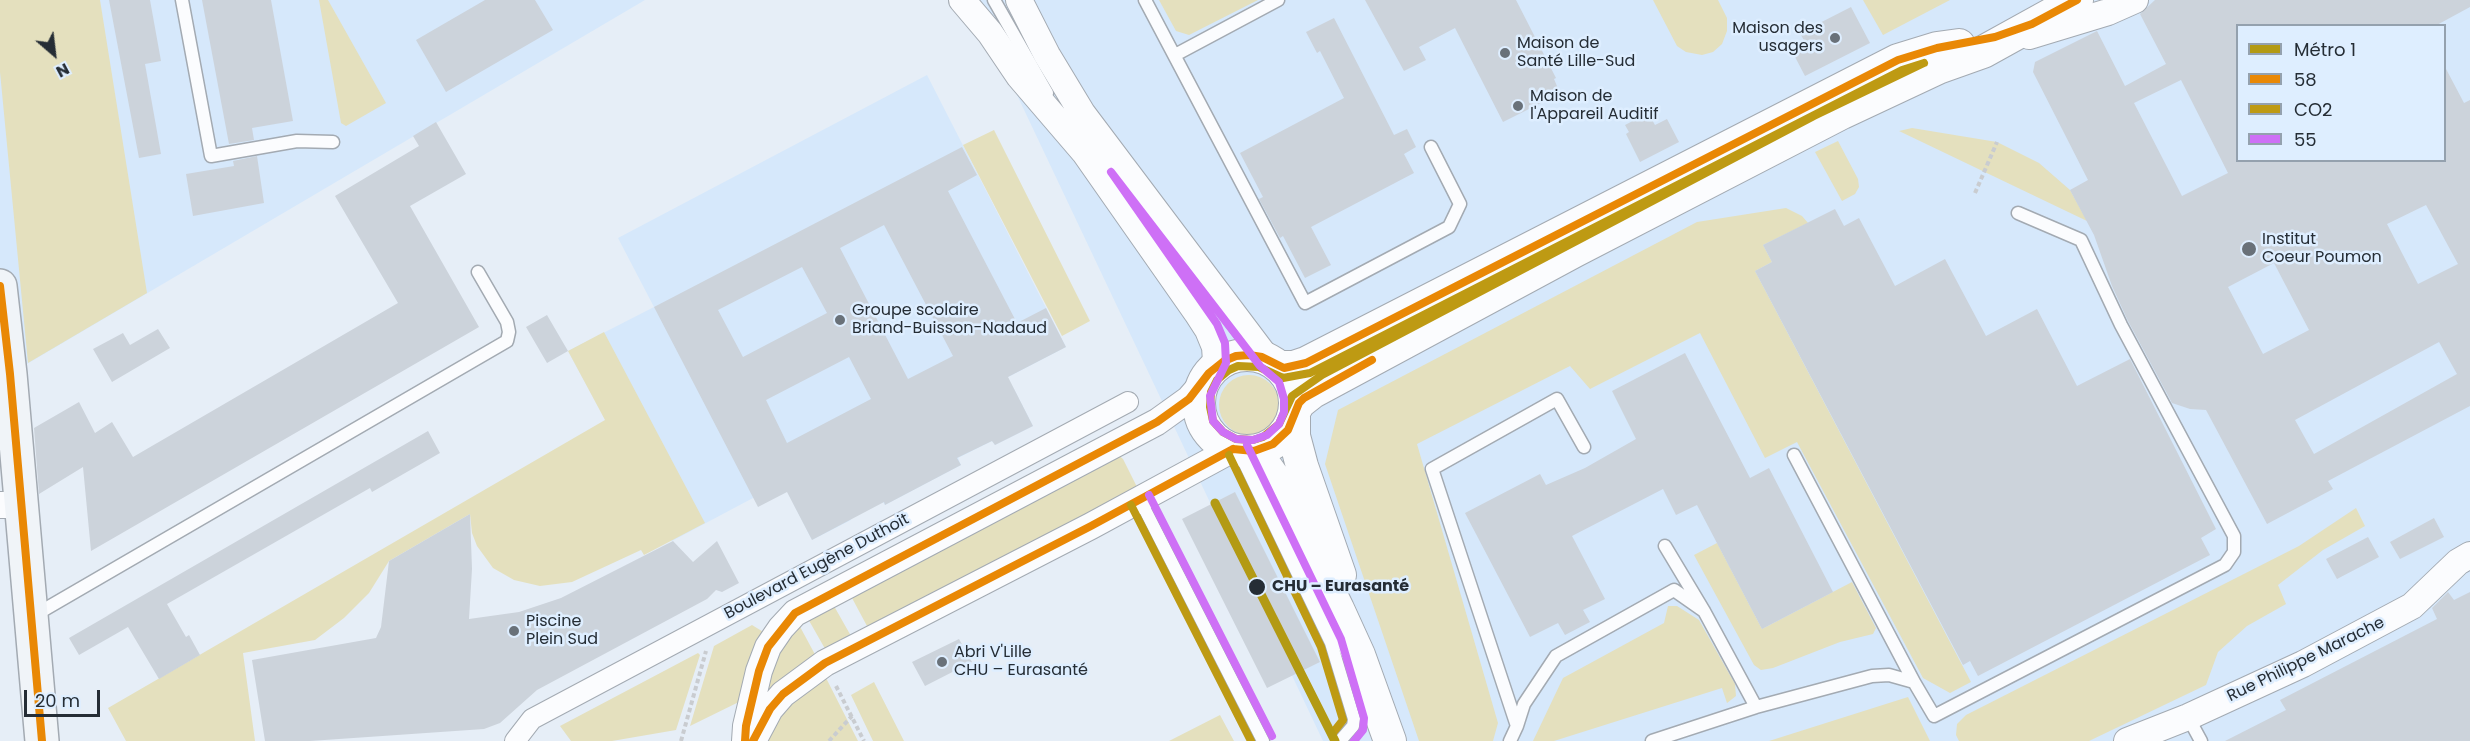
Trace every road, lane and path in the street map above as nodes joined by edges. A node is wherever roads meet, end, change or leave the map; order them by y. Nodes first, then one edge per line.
1 (182, 0) edge
2 (962, 0) edge
3 (994, 0) edge
4 (1002, 0) edge
5 (1019, 0) edge
6 (1145, 0) edge
7 (1278, 0) edge
8 (2077, 0) edge
9 (2135, 0) edge
10 (2032, 24) junction
11 (1994, 46) junction
12 (1047, 55) junction
13 (1174, 55) junction
14 (333, 141) dead end
15 (1997, 142) dead end
16 (1431, 147) dead end
17 (1085, 153) junction
18 (1976, 193) dead end
19 (2018, 213) dead end
20 (478, 272) dead end
21 (0, 286) edge
22 (1274, 363) junction
23 (1208, 376) junction
24 (1128, 402) dead end
25 (1294, 414) junction
26 (1584, 447) dead end
27 (1239, 450) junction
28 (1794, 455) dead end
29 (1140, 500) junction
30 (11, 505) edge
31 (1665, 546) dead end
32 (2470, 555) edge
33 (1704, 611) junction
34 (31, 617) junction
35 (715, 621) junction
36 (1914, 682) junction
37 (1756, 707) junction
38 (1366, 713) junction
39 (852, 716) dead end
40 (2188, 717) junction
41 (1517, 726) junction
42 (42, 741) edge
43 (515, 741) edge
44 (681, 741) edge
45 (745, 741) edge
46 (753, 741) edge
47 (829, 741) edge
48 (1263, 741) edge
49 (1340, 741) edge
50 (1390, 741) edge
51 (1510, 741) edge
52 (1652, 741) edge
53 (2127, 741) edge
54 (2201, 741) edge

1 - 14 lane
2 - 17 street
3 - 17 lane
4 - 12 lane
5 - 12 street
6 - 13 lane
7 - 13 lane
8 - 10 street
9 - 11 street
10 - 11 street
10 - 22 street
11 - 25 street
12 - 22 street
13 - 16 lane
15 - 18 path
17 - 23 street
19 - 36 lane
20 - 34 lane
21 - 30 main road
22 - 23 street
22 - 25 street
23 - 27 street
23 - 45 street, Boulevard Eugène Duthoit
24 - 35 street, Boulevard Eugène Duthoit
25 - 27 street
25 - 38 street
26 - 41 lane
27 - 29 street
27 - 38 street
28 - 36 lane
29 - 46 street
29 - 48 lane
30 - 34 main road
31 - 33 lane
32 - 40 street, Rue Philippe Marache
33 - 37 lane
33 - 41 lane
34 - 42 main road
35 - 43 street, Boulevard Eugène Duthoit
35 - 44 path
36 - 37 lane
37 - 52 lane
38 - 49 lane
38 - 50 street
39 - 47 path
40 - 53 street, Rue Philippe Marache
40 - 54 lane
41 - 51 lane

